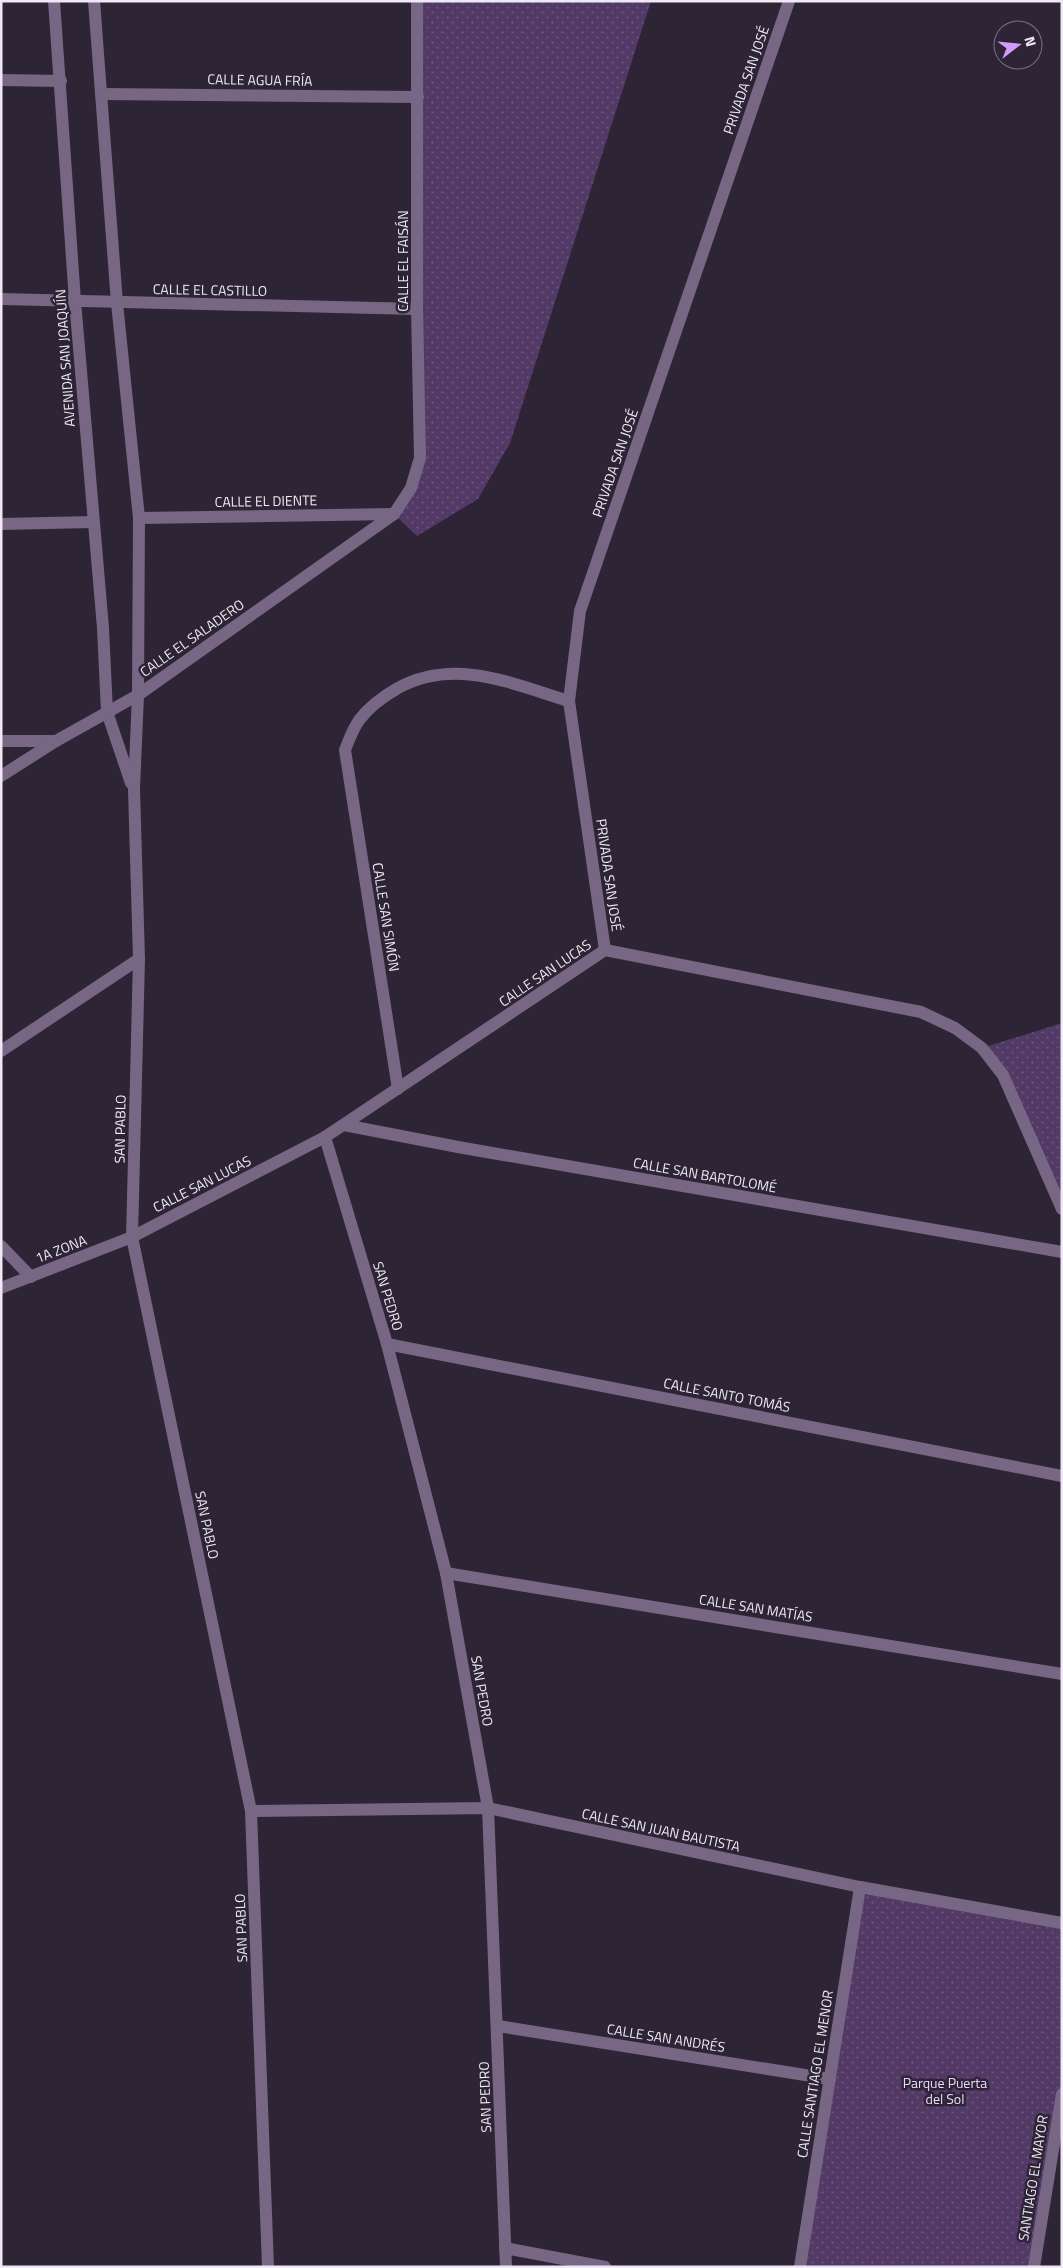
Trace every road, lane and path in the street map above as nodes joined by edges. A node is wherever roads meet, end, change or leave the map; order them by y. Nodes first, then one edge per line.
1 (54, 1) edge
2 (94, 1) edge
3 (417, 1) edge
4 (789, 1) edge
5 (1, 80) edge
6 (61, 80) junction
7 (101, 94) junction
8 (418, 96) junction
9 (1, 299) edge
10 (76, 301) junction
11 (117, 303) junction
12 (417, 309) junction
13 (394, 514) junction
14 (139, 518) junction
15 (93, 522) junction
16 (1, 524) edge
17 (138, 695) junction
18 (569, 701) junction
19 (107, 712) junction
20 (1, 741) edge
21 (56, 741) junction
22 (1, 776) edge
23 (134, 789) junction
24 (605, 950) junction
25 (139, 959) junction
26 (1, 1052) edge
27 (398, 1089) junction
28 (344, 1125) junction
29 (325, 1138) junction
30 (1062, 1209) edge
31 (132, 1237) junction
32 (1, 1246) edge
33 (1062, 1252) edge
34 (31, 1277) junction
35 (1, 1288) edge
36 (387, 1344) junction
37 (1062, 1476) edge
38 (446, 1573) junction
39 (1062, 1674) edge
40 (488, 1808) junction
41 (251, 1811) junction
42 (860, 1887) junction
43 (1062, 1923) edge
44 (498, 2026) junction
45 (830, 2079) junction
46 (1062, 2094) edge
47 (1058, 2137) edge
48 (505, 2248) junction
49 (268, 2267) edge
50 (506, 2267) edge
51 (605, 2267) edge
52 (800, 2267) edge
53 (1034, 2267) edge

1 - 6 street, AVENIDA SAN JOAQUÍN
2 - 7 street
3 - 8 street, CALLE EL FAISÁN
4 - 18 street, PRIVADA SAN JOSÉ
5 - 6 street
6 - 10 street, AVENIDA SAN JOAQUÍN
7 - 8 street, CALLE AGUA FRÍA
7 - 11 street
8 - 12 street, CALLE EL FAISÁN
9 - 10 street, CALLE EL CASTILLO
10 - 11 street, CALLE EL CASTILLO
10 - 15 street, AVENIDA SAN JOAQUÍN
11 - 12 street, CALLE EL CASTILLO
11 - 14 street
12 - 13 street, CALLE EL FAISÁN
13 - 14 street, CALLE EL DIENTE
13 - 17 street, CALLE EL SALADERO
14 - 17 street
15 - 16 street
15 - 19 street, AVENIDA SAN JOAQUÍN
17 - 19 street, CALLE EL SALADERO
17 - 23 street, SAN PABLO
18 - 24 street, PRIVADA SAN JOSÉ
18 - 27 street, CALLE SAN SIMÓN
19 - 21 street, CALLE EL SALADERO
19 - 23 street, SAN PABLO
20 - 21 street
21 - 22 street, CALLE EL SALADERO
23 - 25 street, SAN PABLO
24 - 27 street, CALLE SAN LUCAS
24 - 30 street, CALLE SAN LUCAS
25 - 26 street
25 - 31 street, SAN PABLO
27 - 28 street, CALLE SAN LUCAS
28 - 29 street, CALLE SAN LUCAS
28 - 33 street, CALLE SAN BARTOLOMÉ
29 - 31 street, CALLE SAN LUCAS
29 - 36 street, SAN PEDRO
31 - 34 street, 1A ZONA
31 - 41 street, SAN PABLO
32 - 34 street
34 - 35 street, 1A ZONA
36 - 37 street, CALLE SANTO TOMÁS
36 - 38 street, SAN PEDRO
38 - 39 street, CALLE SAN MATÍAS
38 - 40 street, SAN PEDRO
40 - 41 street, CALLE SAN JUAN BAUTISTA
40 - 42 street, CALLE SAN JUAN BAUTISTA
40 - 44 street, SAN PEDRO
41 - 49 street, SAN PABLO
42 - 43 street, CALLE SAN JUAN BAUTISTA
42 - 45 street, CALLE SANTIAGO EL MENOR
44 - 45 street, CALLE SAN ANDRÉS
44 - 48 street, SAN PEDRO
45 - 52 street, CALLE SANTIAGO EL MENOR
46 - 47 street, SANTIAGO EL MAYOR
47 - 53 street, SANTIAGO EL MAYOR
48 - 50 street, SAN PEDRO
48 - 51 street

